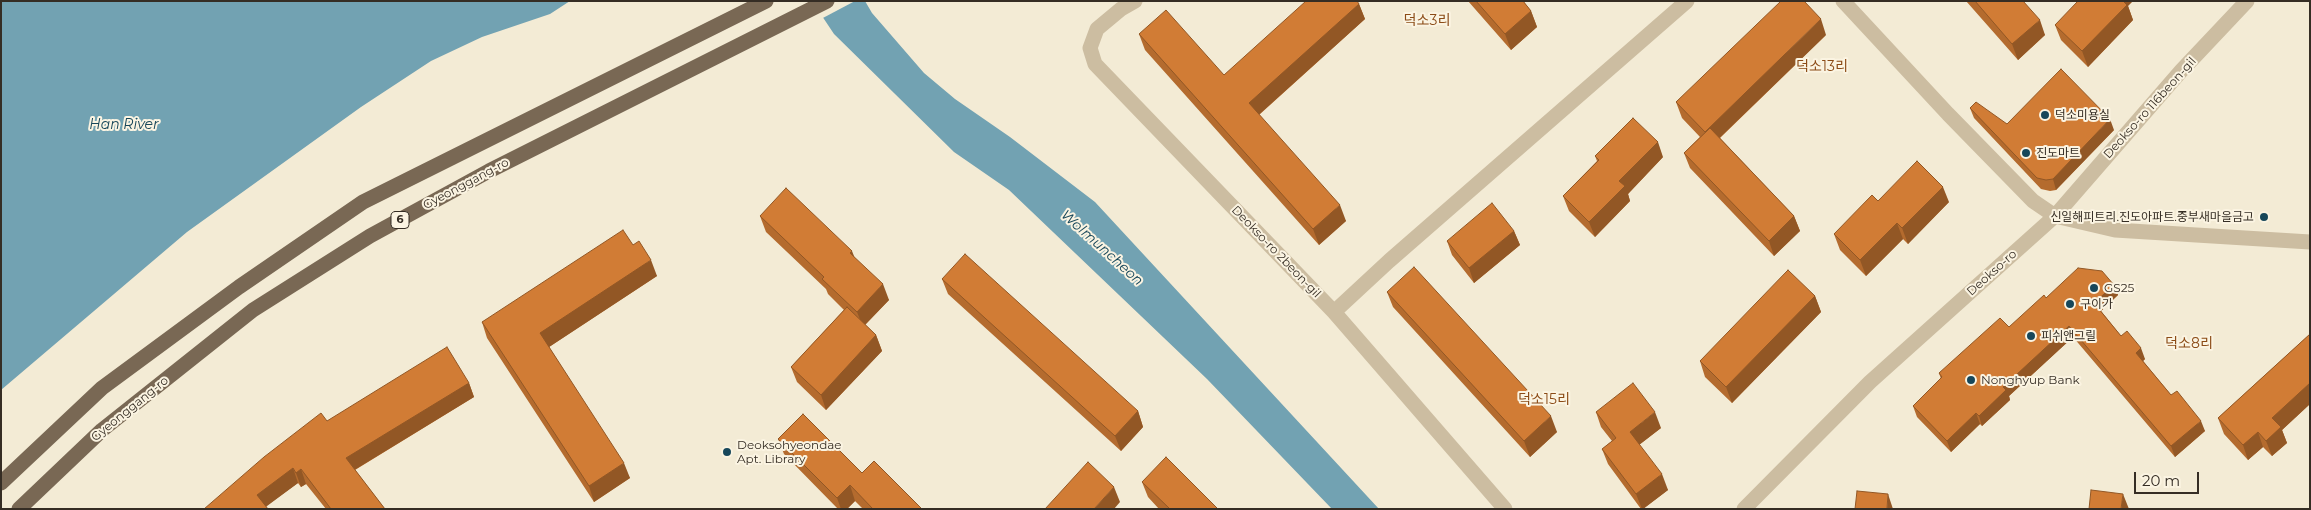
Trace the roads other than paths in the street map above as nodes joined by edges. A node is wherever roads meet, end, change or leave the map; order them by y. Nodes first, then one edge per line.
1 (766, 1) edge
2 (827, 1) edge
3 (1135, 1) edge
4 (1686, 1) edge
5 (1843, 1) edge
6 (2247, 1) edge
7 (2055, 216) junction
8 (2310, 242) edge
9 (1334, 312) junction
10 (1, 483) edge
11 (19, 509) edge
12 (1505, 509) edge
13 (1744, 509) edge

1 - 10 main road
2 - 11 main road, Gyeonggang-ro / 6
3 - 9 street, Deokso-ro 2beon-gil
4 - 9 street
5 - 7 street
6 - 7 street, Deokso-ro 116beon-gil
7 - 8 street
7 - 13 street, Deokso-ro
9 - 12 street, Deokso-ro 2beon-gil

